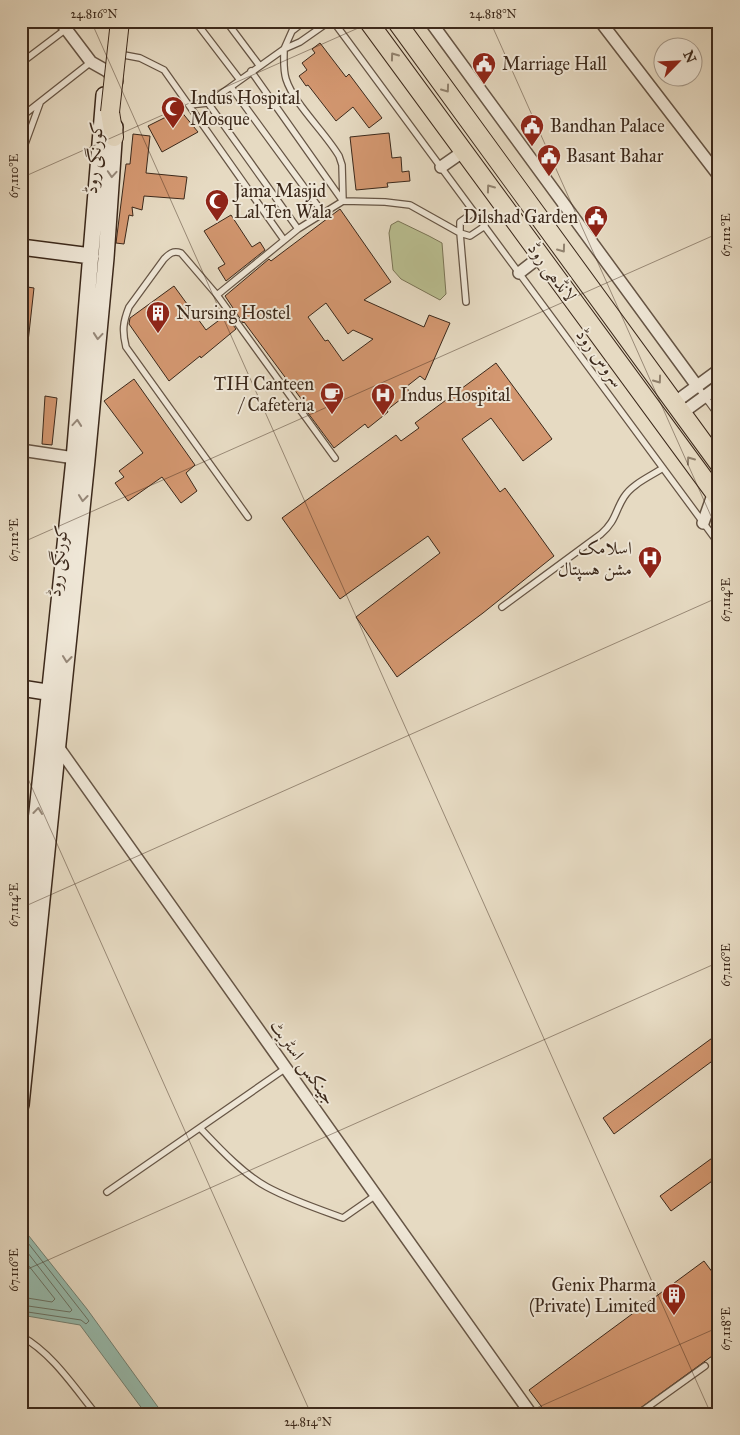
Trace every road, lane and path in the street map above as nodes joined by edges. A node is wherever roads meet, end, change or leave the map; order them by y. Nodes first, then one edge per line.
1 (112, 21) edge
2 (120, 21) edge
3 (128, 21) edge
4 (195, 21) edge
5 (226, 21) edge
6 (306, 21) edge
7 (331, 21) edge
8 (368, 21) edge
9 (396, 21) edge
10 (430, 21) edge
11 (600, 21) edge
12 (63, 25) edge
13 (284, 49) junction
14 (124, 55) junction
15 (91, 62) junction
16 (21, 63) edge
17 (259, 65) junction
18 (107, 71) junction
19 (251, 72) junction
20 (240, 80) junction
21 (121, 84) junction
22 (231, 87) junction
23 (40, 103) junction
24 (208, 103) junction
25 (189, 105) junction
26 (21, 117) edge
27 (107, 135) junction
28 (464, 151) junction
29 (21, 155) edge
30 (441, 167) junction
31 (719, 176) edge
32 (342, 201) junction
33 (474, 212) junction
34 (323, 213) junction
35 (484, 226) junction
36 (298, 229) junction
37 (460, 233) junction
38 (284, 240) junction
39 (21, 247) edge
40 (91, 256) junction
41 (540, 256) junction
42 (519, 273) junction
43 (217, 295) junction
44 (466, 302) dead end
45 (719, 370) edge
46 (697, 386) junction
47 (719, 386) edge
48 (705, 397) junction
49 (678, 408) junction
50 (719, 416) edge
51 (21, 450) edge
52 (335, 458) dead end
53 (80, 459) junction
54 (719, 464) edge
55 (663, 468) junction
56 (716, 495) edge
57 (248, 517) dead end
58 (703, 523) junction
59 (719, 544) edge
60 (502, 606) dead end
61 (21, 688) edge
62 (57, 694) junction
63 (46, 732) junction
64 (57, 744) junction
65 (25, 892) edge
66 (21, 964) edge
67 (286, 1068) junction
68 (22, 1087) edge
69 (21, 1105) edge
70 (200, 1128) junction
71 (107, 1192) dead end
72 (376, 1194) junction
73 (21, 1336) edge
74 (705, 1366) dead end
75 (96, 1414) edge
76 (531, 1414) edge
77 (638, 1414) edge

1 - 18 main road, کورنگی روڈ
2 - 27 main road, bridge
3 - 14 main road, کورنگی روڈ
4 - 20 lane
5 - 17 lane
6 - 13 lane
7 - 13 lane
7 - 30 lane, سروس روڈ
28 -> 8 main road, لانڈھی روڈ
9 -> 49 main road, لانڈھی روڈ
10 - 46 street
11 - 31 street
12 - 15 street
12 - 16 lane
13 - 17 lane
13 - 32 lane
14 - 21 main road, کورنگی روڈ
14 - 25 lane
15 - 18 street
15 - 23 lane
17 - 19 lane
18 - 21 street
18 - 27 main road, کورنگی روڈ
19 - 20 lane
19 - 32 lane
20 - 22 lane
21 - 27 main road, کورنگی روڈ
22 - 24 lane
22 - 34 lane
23 - 26 lane
23 - 29 lane
24 - 25 lane
24 - 36 lane
25 - 38 lane
27 - 40 main road, کورنگی روڈ
27 -> 53 main road, کورنگی روڈ
28 - 30 street
41 -> 28 main road, لانڈھی روڈ
30 - 33 lane, سروس روڈ
32 - 34 lane
32 - 37 lane
33 - 35 lane, سروس روڈ
33 - 37 lane
34 - 36 lane
35 - 37 lane
35 - 42 lane, سروس روڈ
36 - 38 lane
37 - 44 lane
38 - 43 lane
39 - 40 main road
53 -> 40 main road, کورنگی روڈ
41 - 42 street
56 -> 41 main road, لانڈھی روڈ
42 - 55 lane, سروس روڈ
43 - 52 lane
43 - 57 lane
45 - 46 street
46 - 48 lane
46 - 49 street
47 - 48 street
48 - 49 street
48 - 50 lane
49 - 54 main road, لانڈھی روڈ
51 - 53 street
53 - 62 main road, کورنگی روڈ
55 - 58 lane, سروس روڈ
55 - 60 lane
56 - 58 street
58 - 59 lane, سروس روڈ
61 - 62 main road
62 - 63 main road, کورنگی روڈ
62 - 64 main road, کورنگی روڈ
63 - 64 street, جینکس اسٹریٹ
65 -> 63 main road, کورنگی روڈ
64 - 67 street, جینکس اسٹریٹ
64 - 68 main road, کورنگی روڈ
65 - 66 main road, کورنگی روڈ
67 - 70 lane
67 - 72 street, جینکس اسٹریٹ
68 - 69 main road, کورنگی روڈ
70 - 71 lane
70 - 72 lane
72 - 76 street, جینکس اسٹریٹ
73 - 75 lane
74 - 77 lane

